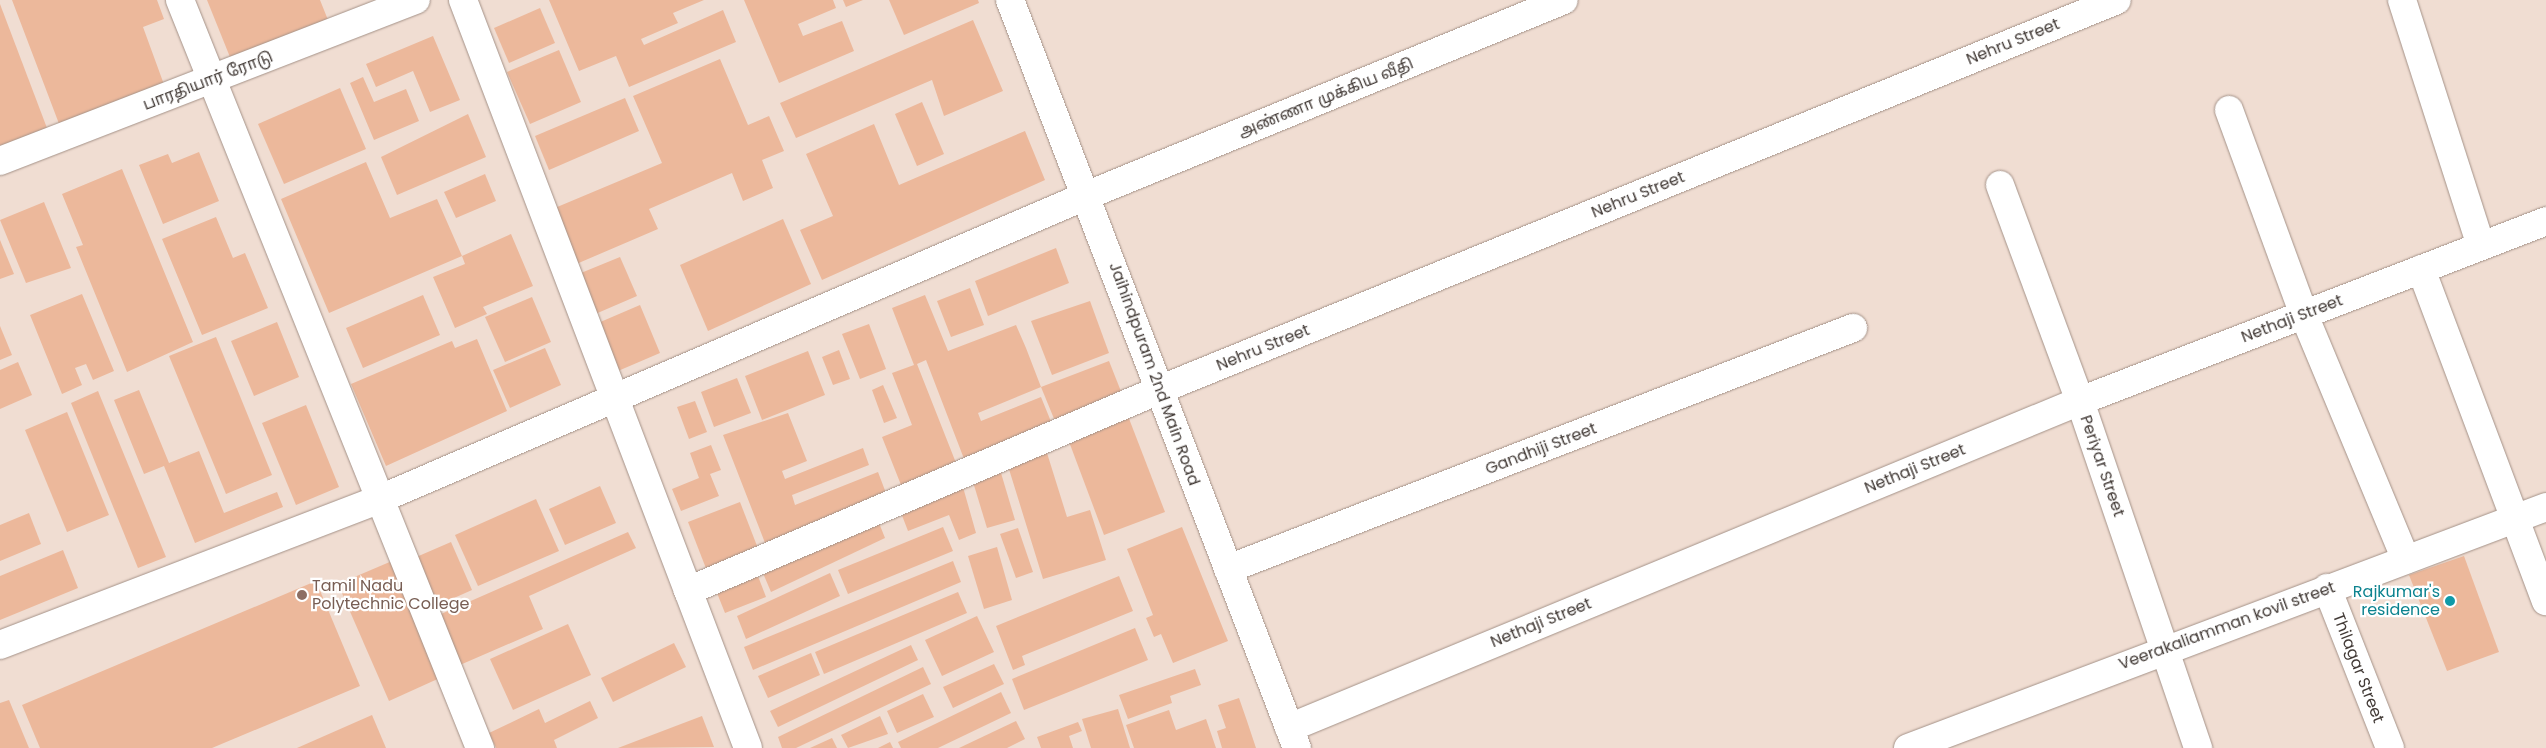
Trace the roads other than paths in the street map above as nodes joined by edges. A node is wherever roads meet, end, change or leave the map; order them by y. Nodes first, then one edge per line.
1 (180, 0) edge
2 (416, 0) edge
3 (463, 0) edge
4 (1010, 0) edge
5 (1564, 0) edge
6 (2116, 0) edge
7 (2402, 0) edge
8 (209, 80) junction
9 (2228, 110) dead end
10 (0, 161) edge
11 (2000, 185) dead end
12 (1088, 196) junction
13 (2546, 221) edge
14 (2481, 246) junction
15 (2421, 269) junction
16 (2304, 315) junction
17 (1853, 328) dead end
18 (1159, 390) junction
19 (610, 397) junction
20 (2080, 401) junction
21 (380, 499) junction
22 (2546, 507) edge
23 (2516, 520) junction
24 (2406, 560) junction
25 (1228, 569) junction
26 (2327, 588) junction
27 (688, 591) junction
28 (2546, 601) edge
29 (0, 645) edge
30 (2164, 648) junction
31 (1293, 738) edge
32 (480, 748) edge
33 (748, 748) edge
34 (1908, 748) edge
35 (2198, 748) edge
36 (2390, 748) edge

1 - 8 street
2 - 8 street, பாரதியார் ரோடு
3 - 19 street
4 - 12 street, Jaihindpuram 2nd Main Road
5 - 12 street, அண்ணா முக்கிய வீதி
6 - 18 street, Nehru Street
7 - 14 street
8 - 10 street, பாரதியார் ரோடு
8 - 21 street
9 - 16 street
11 - 20 street, Periyar Street
12 - 18 street, Jaihindpuram 2nd Main Road
12 - 19 street, அண்ணா முக்கிய வீதி
13 - 14 street, Nethaji Street
14 - 15 street, Nethaji Street
15 - 16 street, Nethaji Street
15 - 23 street
16 - 20 street, Nethaji Street
16 - 24 street
17 - 25 street, Gandhiji Street
18 - 25 street, Jaihindpuram 2nd Main Road
18 - 27 street, Nehru Street
19 - 21 street, அண்ணா முக்கிய வீதி
19 - 27 street
20 - 30 street, Periyar Street
20 - 31 street, Nethaji Street
21 - 29 street, அண்ணா முக்கிய வீதி
21 - 32 street
22 - 23 street, Veerakaliamman kovil street
23 - 24 street, Veerakaliamman kovil street
23 - 28 street
24 - 26 street, Veerakaliamman kovil street
25 - 31 street, Jaihindpuram 2nd Main Road
26 - 30 street, Veerakaliamman kovil street
26 - 36 street, Thilagar Street
27 - 33 street
30 - 34 street, Veerakaliamman kovil street
30 - 35 street, Periyar Street

